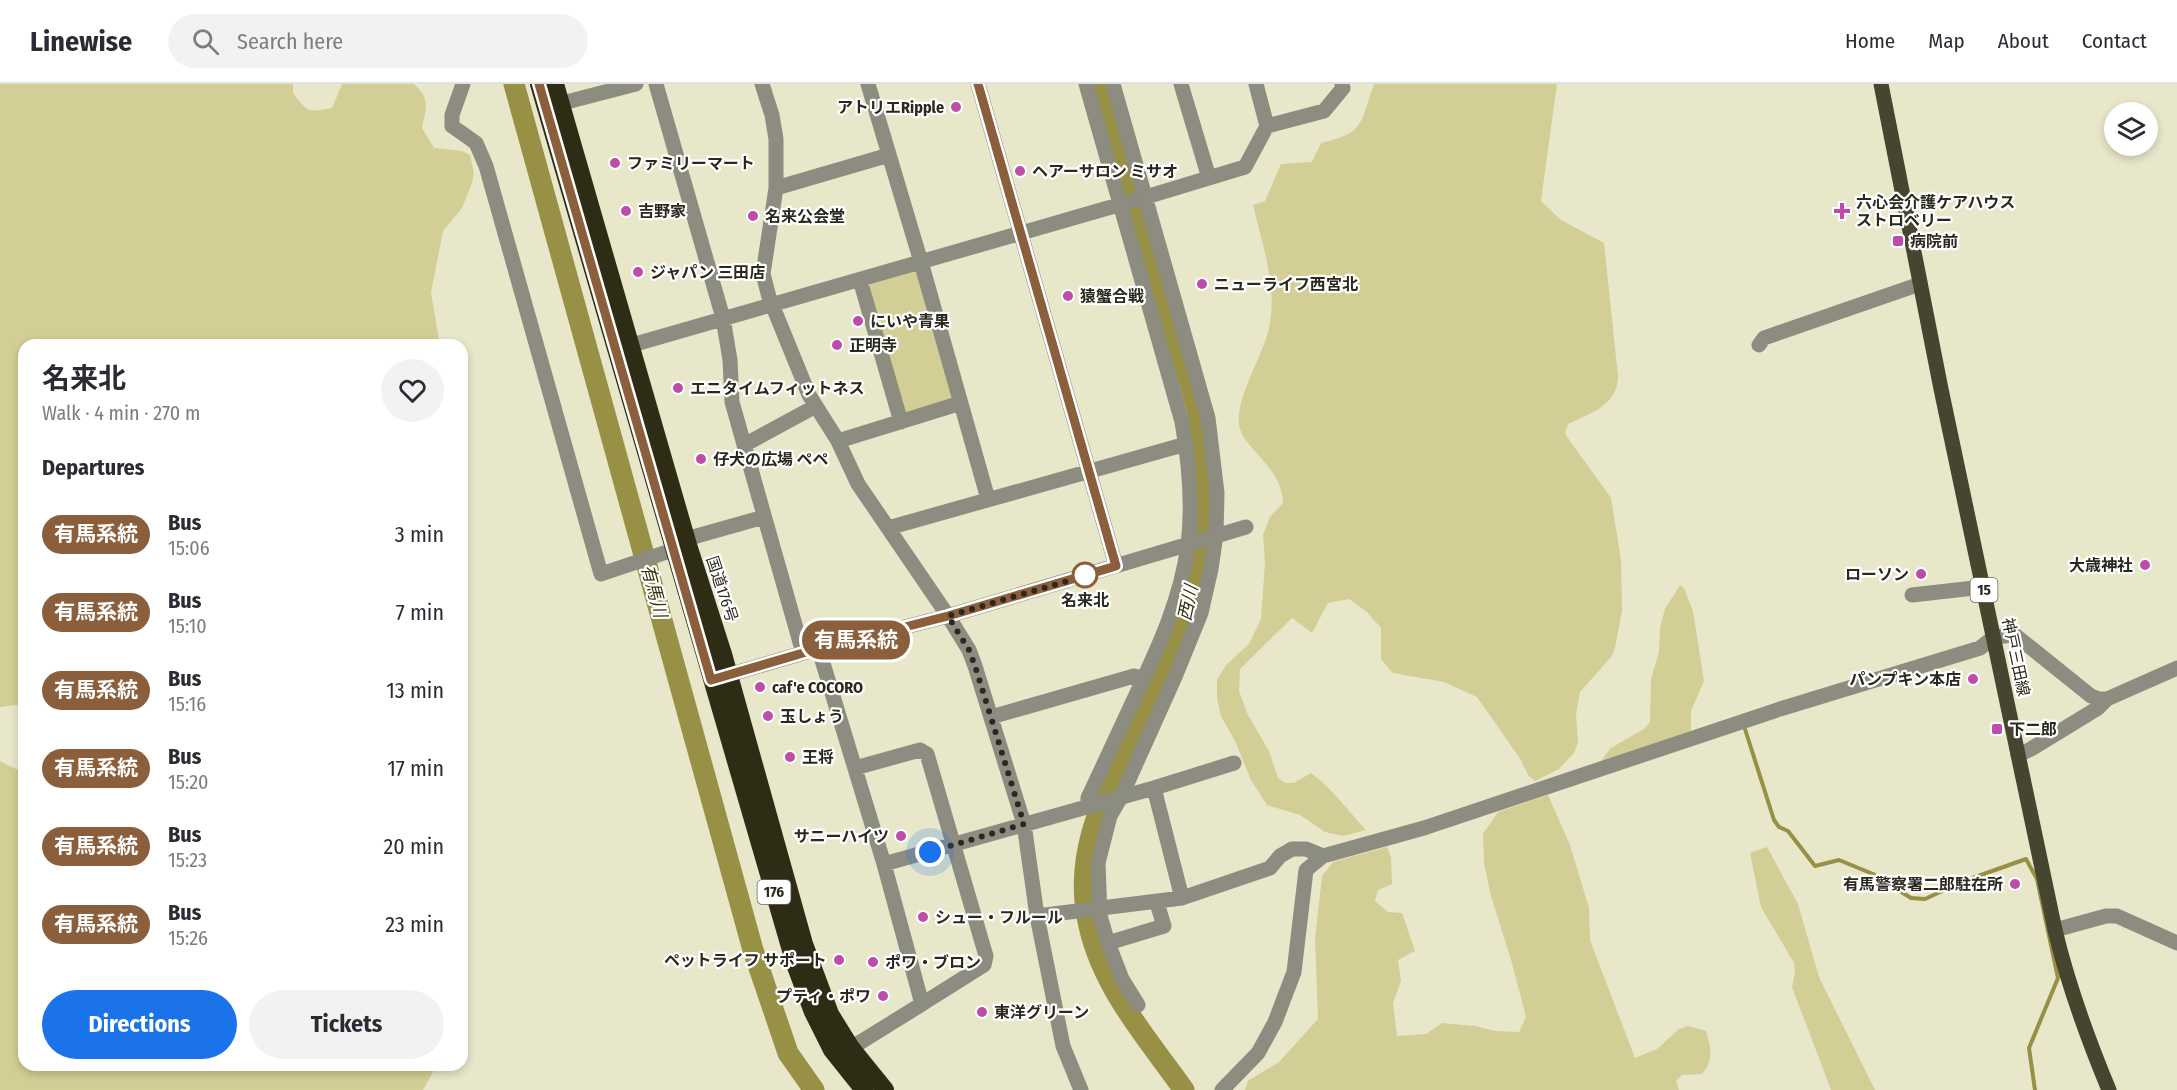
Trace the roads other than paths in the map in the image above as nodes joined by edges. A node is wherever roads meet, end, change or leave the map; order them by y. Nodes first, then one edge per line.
1 (463, 84) edge
2 (538, 84) edge
3 (555, 84) edge
4 (636, 84) edge
5 (656, 84) edge
6 (762, 84) edge
7 (868, 84) edge
8 (978, 84) edge
9 (1086, 84) edge
10 (1113, 84) edge
11 (1181, 84) edge
12 (1256, 84) edge
13 (1342, 84) edge
14 (1881, 84) edge
15 (553, 106) junction
16 (1267, 126) junction
17 (889, 156) junction
18 (1209, 178) junction
19 (776, 188) junction
20 (1146, 197) junction
21 (1121, 205) junction
22 (1021, 233) junction
23 (921, 262) junction
24 (860, 280) junction
25 (1920, 284) junction
26 (774, 306) junction
27 (723, 318) junction
28 (632, 345) junction
29 (1759, 345) dead end
30 (961, 404) junction
31 (816, 406) junction
32 (901, 422) junction
33 (838, 441) junction
34 (1186, 444) junction
35 (744, 446) junction
36 (1089, 470) junction
37 (988, 499) junction
38 (764, 518) junction
39 (1246, 527) dead end
40 (888, 528) junction
41 (1216, 535) junction
42 (1188, 543) junction
43 (678, 547) junction
44 (1116, 566) junction
45 (1983, 587) junction
46 (1912, 595) dead end
47 (948, 616) junction
48 (1994, 637) junction
49 (819, 650) junction
50 (803, 653) junction
51 (2177, 668) edge
52 (720, 678) junction
53 (1144, 679) junction
54 (2107, 699) junction
55 (991, 717) junction
56 (2018, 755) junction
57 (1234, 763) dead end
58 (855, 768) junction
59 (1154, 788) junction
60 (1121, 797) junction
61 (1088, 806) junction
62 (1024, 824) junction
63 (952, 845) junction
64 (1323, 856) junction
65 (884, 864) junction
66 (1182, 898) junction
67 (1157, 903) junction
68 (1100, 909) junction
69 (1037, 916) junction
70 (2055, 930) junction
71 (1108, 943) junction
72 (2177, 943) edge
73 (922, 1004) junction
74 (1138, 1005) dead end
75 (851, 1048) junction
76 (864, 1090) edge
77 (885, 1090) edge
78 (1081, 1090) edge
79 (1222, 1090) edge
80 (2109, 1090) edge

1 - 43 street
2 - 15 highway, 176
3 - 15 highway, 176
4 - 15 street
5 - 27 street
6 - 19 street
7 - 17 street
8 - 22 street
9 - 21 street
10 - 20 street
11 - 18 street
12 - 16 street
13 - 16 street
14 - 25 main road, 神戸三田線 / 15
15 - 28 highway, 176
15 - 43 highway, 176
16 - 18 street
17 - 19 street
17 - 23 street
18 - 20 street
19 - 26 street
20 - 21 street
20 - 41 street
21 - 22 street
21 - 34 street
22 - 23 street
22 - 36 street
23 - 24 street
23 - 30 street
24 - 26 street
24 - 32 street
25 - 29 street
25 - 45 main road, 神戸三田線 / 15
26 - 27 street
26 - 31 street
27 - 28 street
27 - 35 street
28 - 43 highway, 176
30 - 32 street
30 - 37 street
31 - 33 street
31 - 35 street
32 - 33 street
33 - 40 street
34 - 36 street
34 - 42 street
35 - 38 street
36 - 37 street
36 - 44 street
37 - 40 street
38 - 43 street
38 - 50 street
39 - 41 street
40 - 47 street
41 - 42 street
41 - 60 street
42 - 44 street
42 - 53 street
43 - 52 highway, 176
44 - 47 street
45 - 46 street
45 - 48 main road, 神戸三田線 / 15
47 - 49 street
47 - 55 street
48 - 54 street
48 - 56 main road, 神戸三田線 / 15
48 - 64 street
49 - 50 street
49 - 58 street
50 - 52 street
51 - 54 street
52 - 75 highway, 176
52 - 76 highway, 176
53 - 55 street
53 - 61 street
54 - 56 street
55 - 62 street
56 - 70 main road, 神戸三田線 / 15
57 - 59 street
58 - 63 street
58 - 65 street
59 - 60 street
59 - 66 street
60 - 61 street
60 - 68 street
61 - 62 street
62 - 63 street
62 - 69 street
63 - 65 street
63 - 73 street
64 - 66 street
64 - 79 street
65 - 73 street
66 - 67 street
67 - 68 street
67 - 71 street
68 - 69 street
68 - 71 street
69 - 78 street
70 - 72 street
70 - 80 main road, 神戸三田線 / 15
71 - 74 street
73 - 75 street
75 - 77 highway, 176

